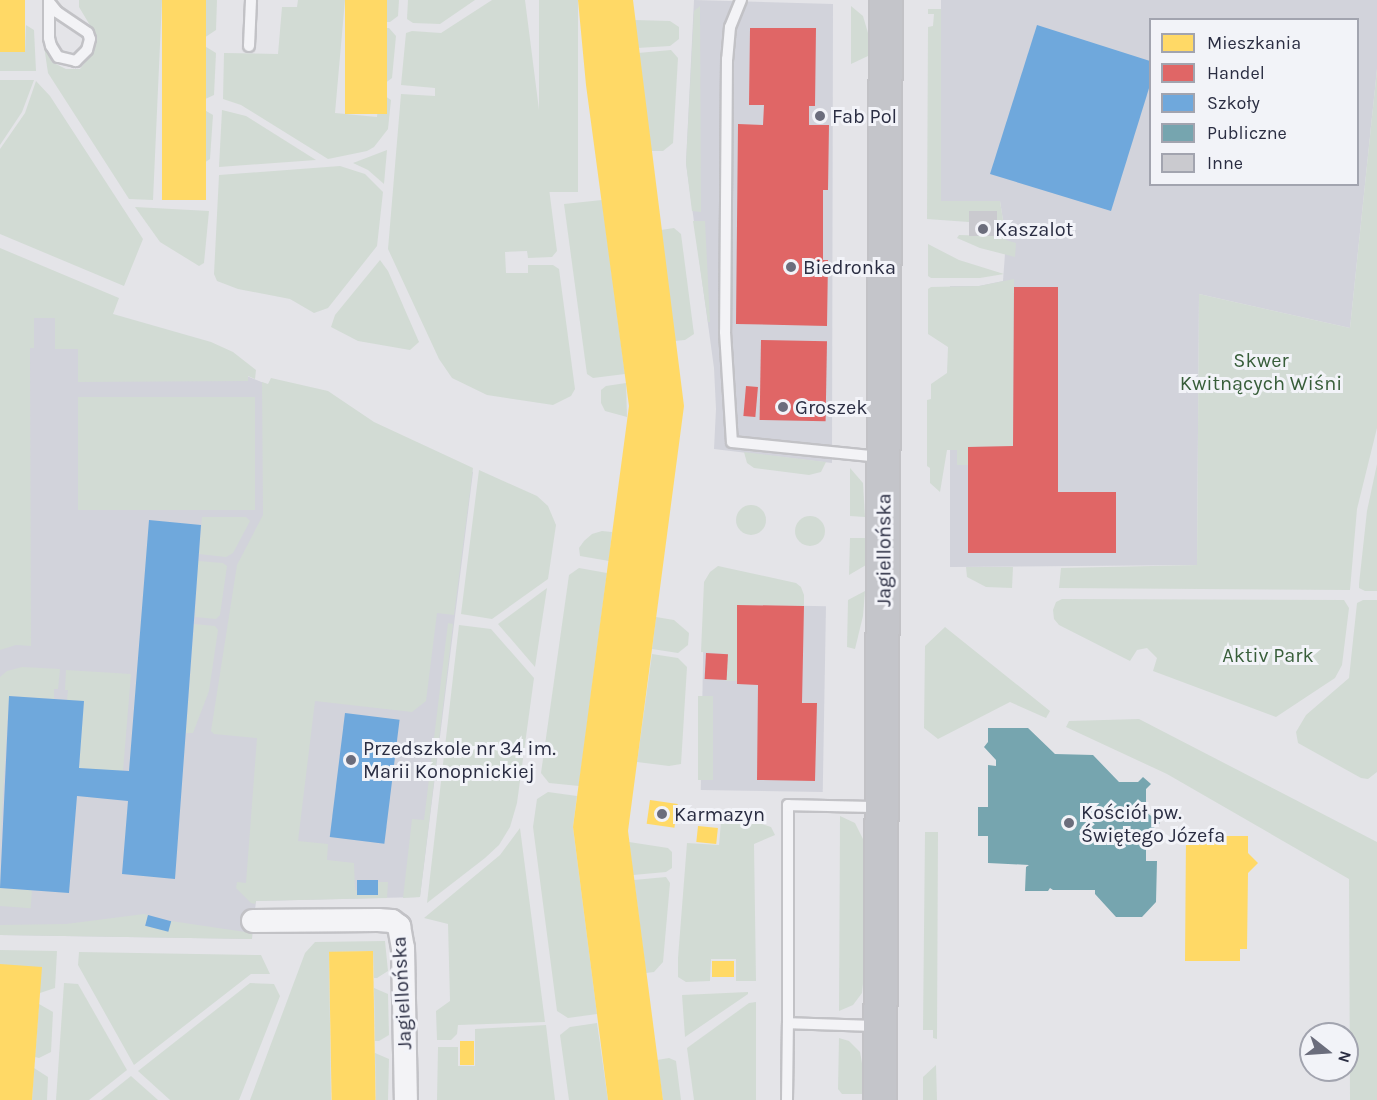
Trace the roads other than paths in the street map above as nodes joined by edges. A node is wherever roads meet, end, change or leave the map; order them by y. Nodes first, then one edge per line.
1 (251, 0) edge
2 (741, 0) edge
3 (885, 0) edge
4 (49, 1) edge
5 (249, 45) dead end
6 (884, 458) junction
7 (883, 807) junction
8 (253, 921) dead end
9 (788, 1023) junction
10 (881, 1026) junction
11 (406, 1100) edge
12 (787, 1100) edge
13 (880, 1100) edge

1 - 5 lane
2 - 6 lane
3 - 6 street, Jagiellońska
4 - 4 lane
6 - 7 street, Jagiellońska
7 - 9 lane
7 - 10 street, Jagiellońska
8 - 11 street, Jagiellońska
9 - 10 lane
9 - 12 lane
10 - 13 street, Jagiellońska

